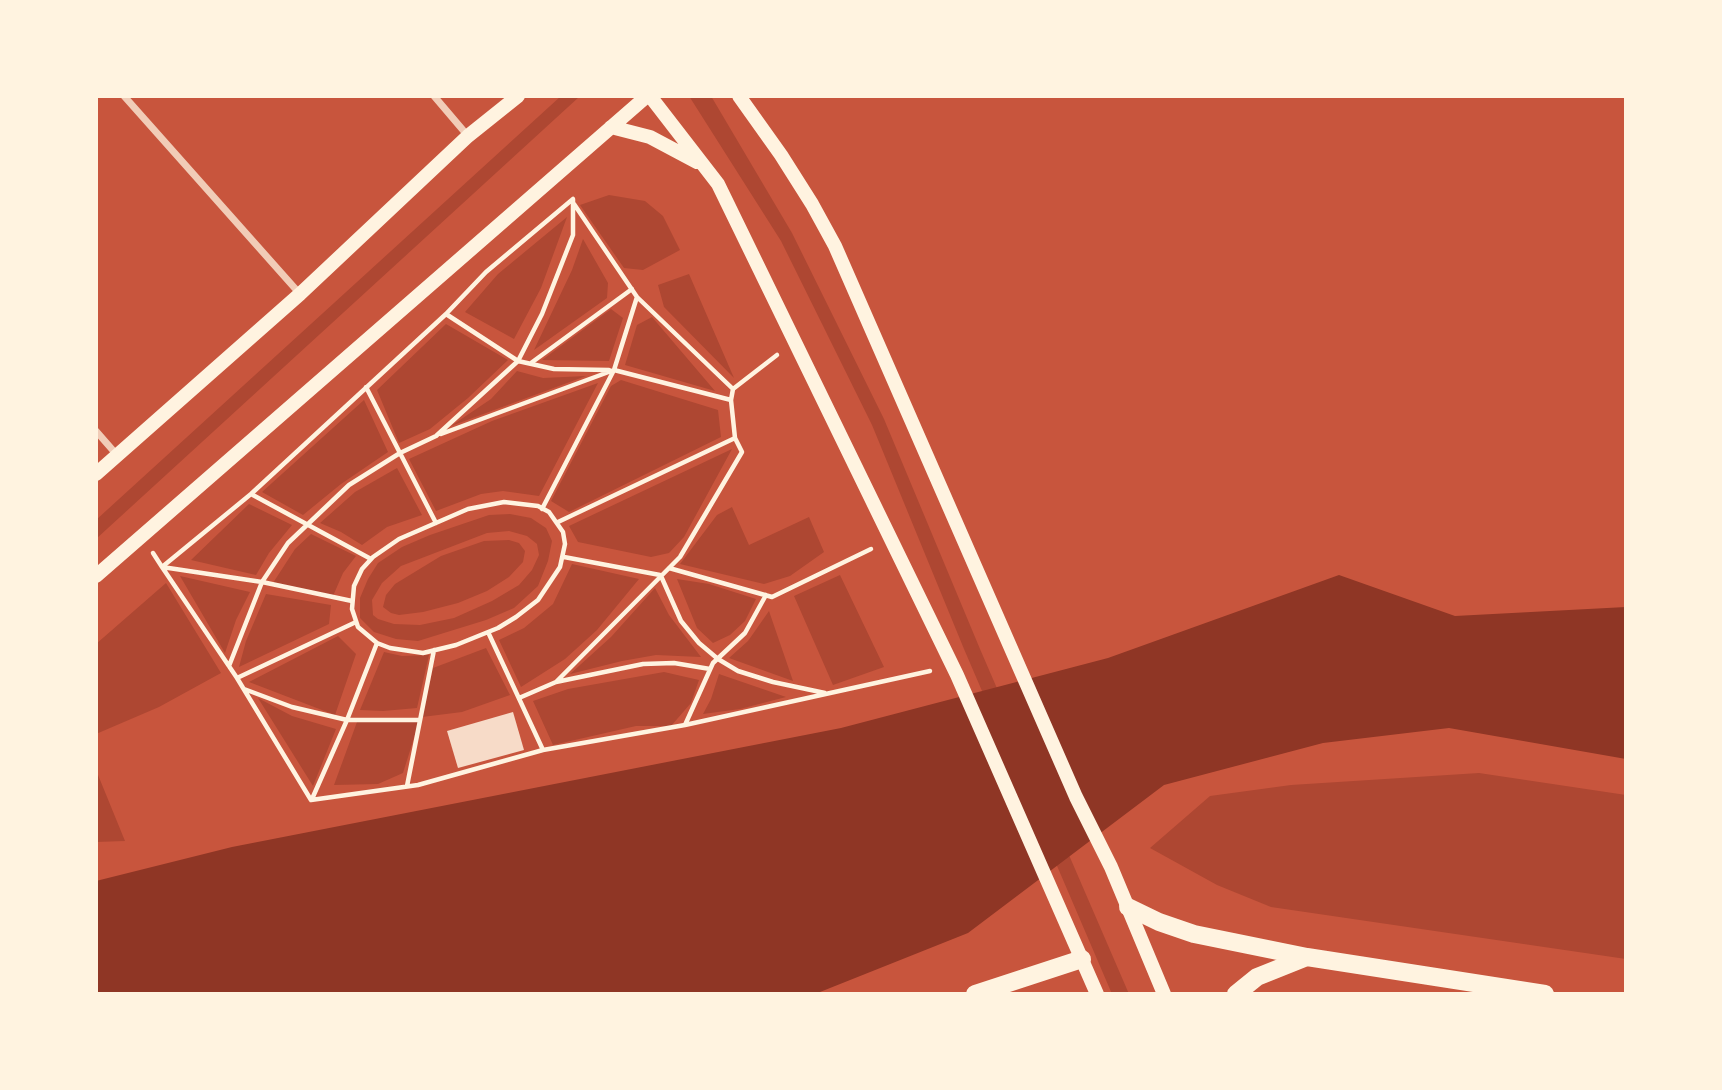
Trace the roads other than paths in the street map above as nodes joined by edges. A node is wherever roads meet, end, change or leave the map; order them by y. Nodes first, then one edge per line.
1 (124, 96) edge
2 (434, 96) edge
3 (518, 96) edge
4 (649, 96) edge
5 (739, 96) edge
6 (611, 127) junction
7 (468, 136) junction
8 (710, 173) junction
9 (300, 294) junction
10 (96, 431) edge
11 (117, 455) junction
12 (96, 474) edge
13 (96, 576) edge
14 (1128, 907) junction
15 (1307, 957) junction
16 (1082, 959) junction
17 (975, 994) edge
18 (1097, 994) edge
19 (1164, 994) edge
20 (1236, 994) edge
21 (1545, 994) edge

1 - 9 street
2 - 7 street
3 - 7 main road
4 - 6 main road
4 - 8 main road
5 - 14 main road
6 - 8 main road
6 - 13 main road
7 - 9 main road
8 - 16 main road
9 - 11 main road
10 - 11 street
11 - 12 main road
14 - 15 main road
14 - 19 main road
15 - 20 main road
15 - 21 main road
16 - 17 main road
16 - 18 main road

